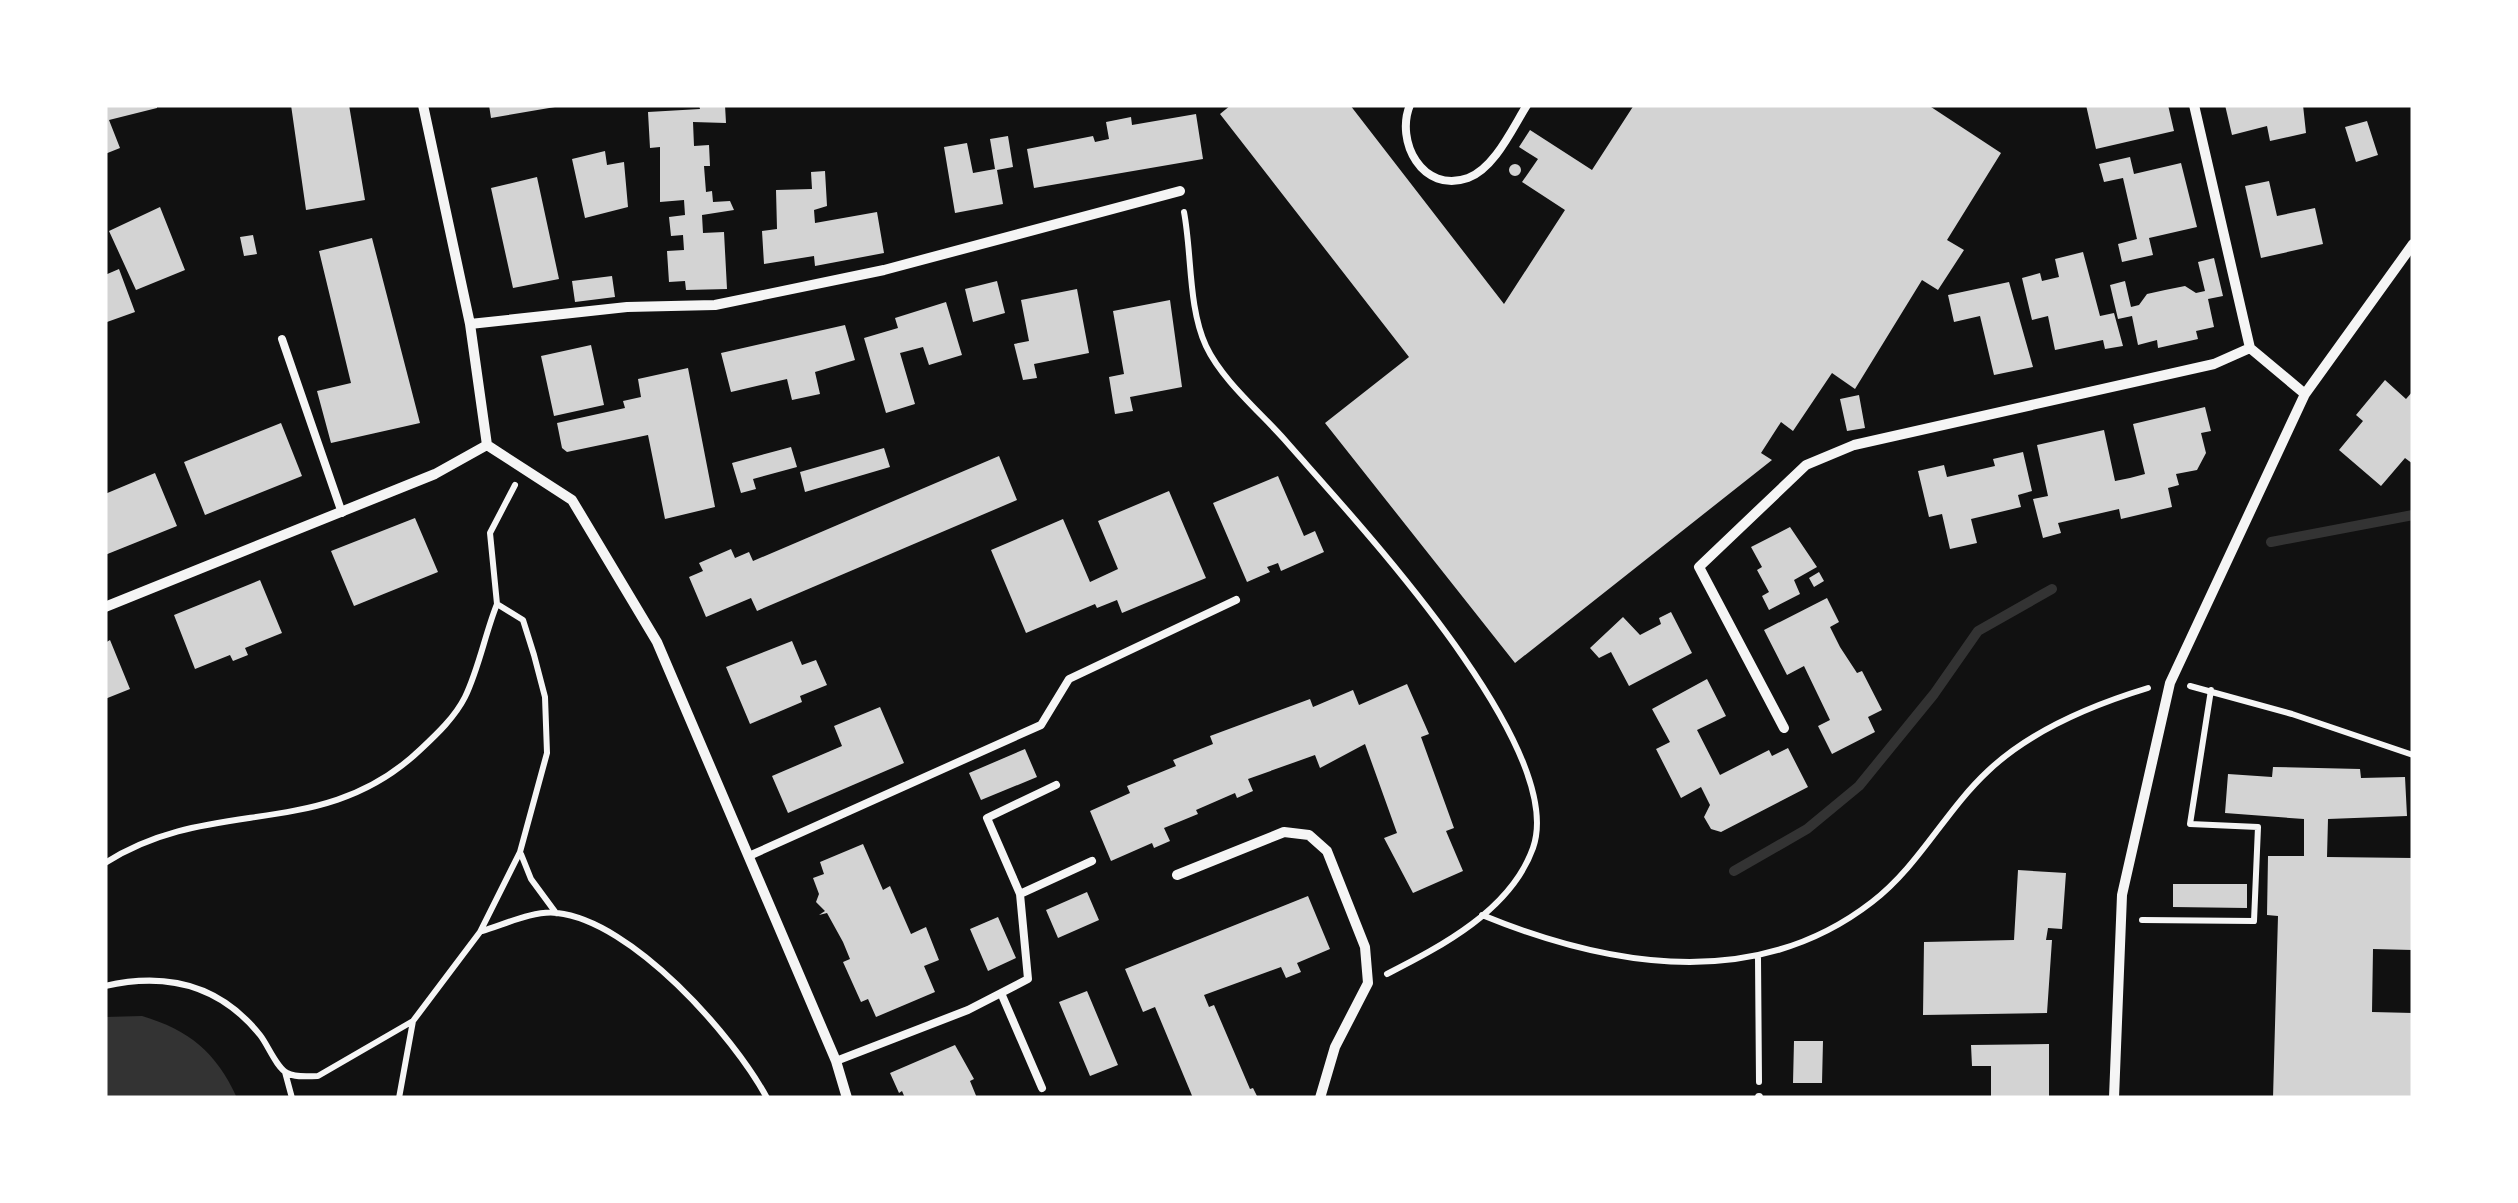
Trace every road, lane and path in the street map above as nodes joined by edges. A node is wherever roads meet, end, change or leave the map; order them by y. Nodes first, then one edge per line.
1 (424, 105) edge
2 (1410, 105) edge
3 (1527, 105) edge
4 (2194, 105) edge
5 (1180, 191) joint
6 (2413, 244) edge
7 (470, 324) junction
8 (282, 339) dead end
9 (2250, 348) junction
10 (2306, 394) junction
11 (487, 445) junction
12 (527, 468) junction
13 (342, 513) junction
14 (1236, 600) dead end
15 (498, 604) junction
16 (105, 607) edge
17 (2170, 682) junction
18 (2211, 690) junction
19 (1784, 728) dead end
20 (2413, 755) edge
21 (1056, 785) dead end
22 (520, 852) junction
23 (749, 856) junction
24 (1092, 861) dead end
25 (105, 863) edge
26 (1178, 875) dead end
27 (1020, 894) junction
28 (556, 912) junction
29 (1482, 915) junction
30 (2120, 921) junction
31 (480, 932) junction
32 (1758, 958) junction
33 (1368, 983) junction
34 (105, 986) edge
35 (1001, 993) junction
36 (413, 1021) junction
37 (836, 1061) junction
38 (286, 1072) junction
39 (1042, 1088) dead end
40 (1759, 1097) edge
41 (292, 1098) edge
42 (398, 1098) edge
43 (768, 1098) edge
44 (846, 1098) edge
45 (1320, 1098) edge
46 (2114, 1098) edge

1 - 7 street
2 - 3 lane
4 - 9 street
5 - 7 street
5 - 29 path
6 - 10 street
7 - 11 street
8 - 13 lane
9 - 10 street
9 - 19 street
10 - 17 street
11 - 12 street
11 - 13 street
12 - 15 path
12 - 23 street
13 - 16 street
14 - 23 lane
15 - 22 path
15 - 25 path
17 - 18 path
17 - 30 street
17 - 32 path
18 - 20 path
18 - 30 path
21 - 27 lane
22 - 28 path
22 - 31 path
23 - 37 street
24 - 27 lane
26 - 33 street
27 - 35 lane
28 - 31 path
28 - 43 path
29 - 32 path
29 - 33 path
30 - 46 street
31 - 36 path
32 - 40 path
33 - 45 street
34 - 38 path
35 - 37 lane
35 - 39 lane
36 - 38 path
36 - 42 path
37 - 44 street
38 - 41 path

